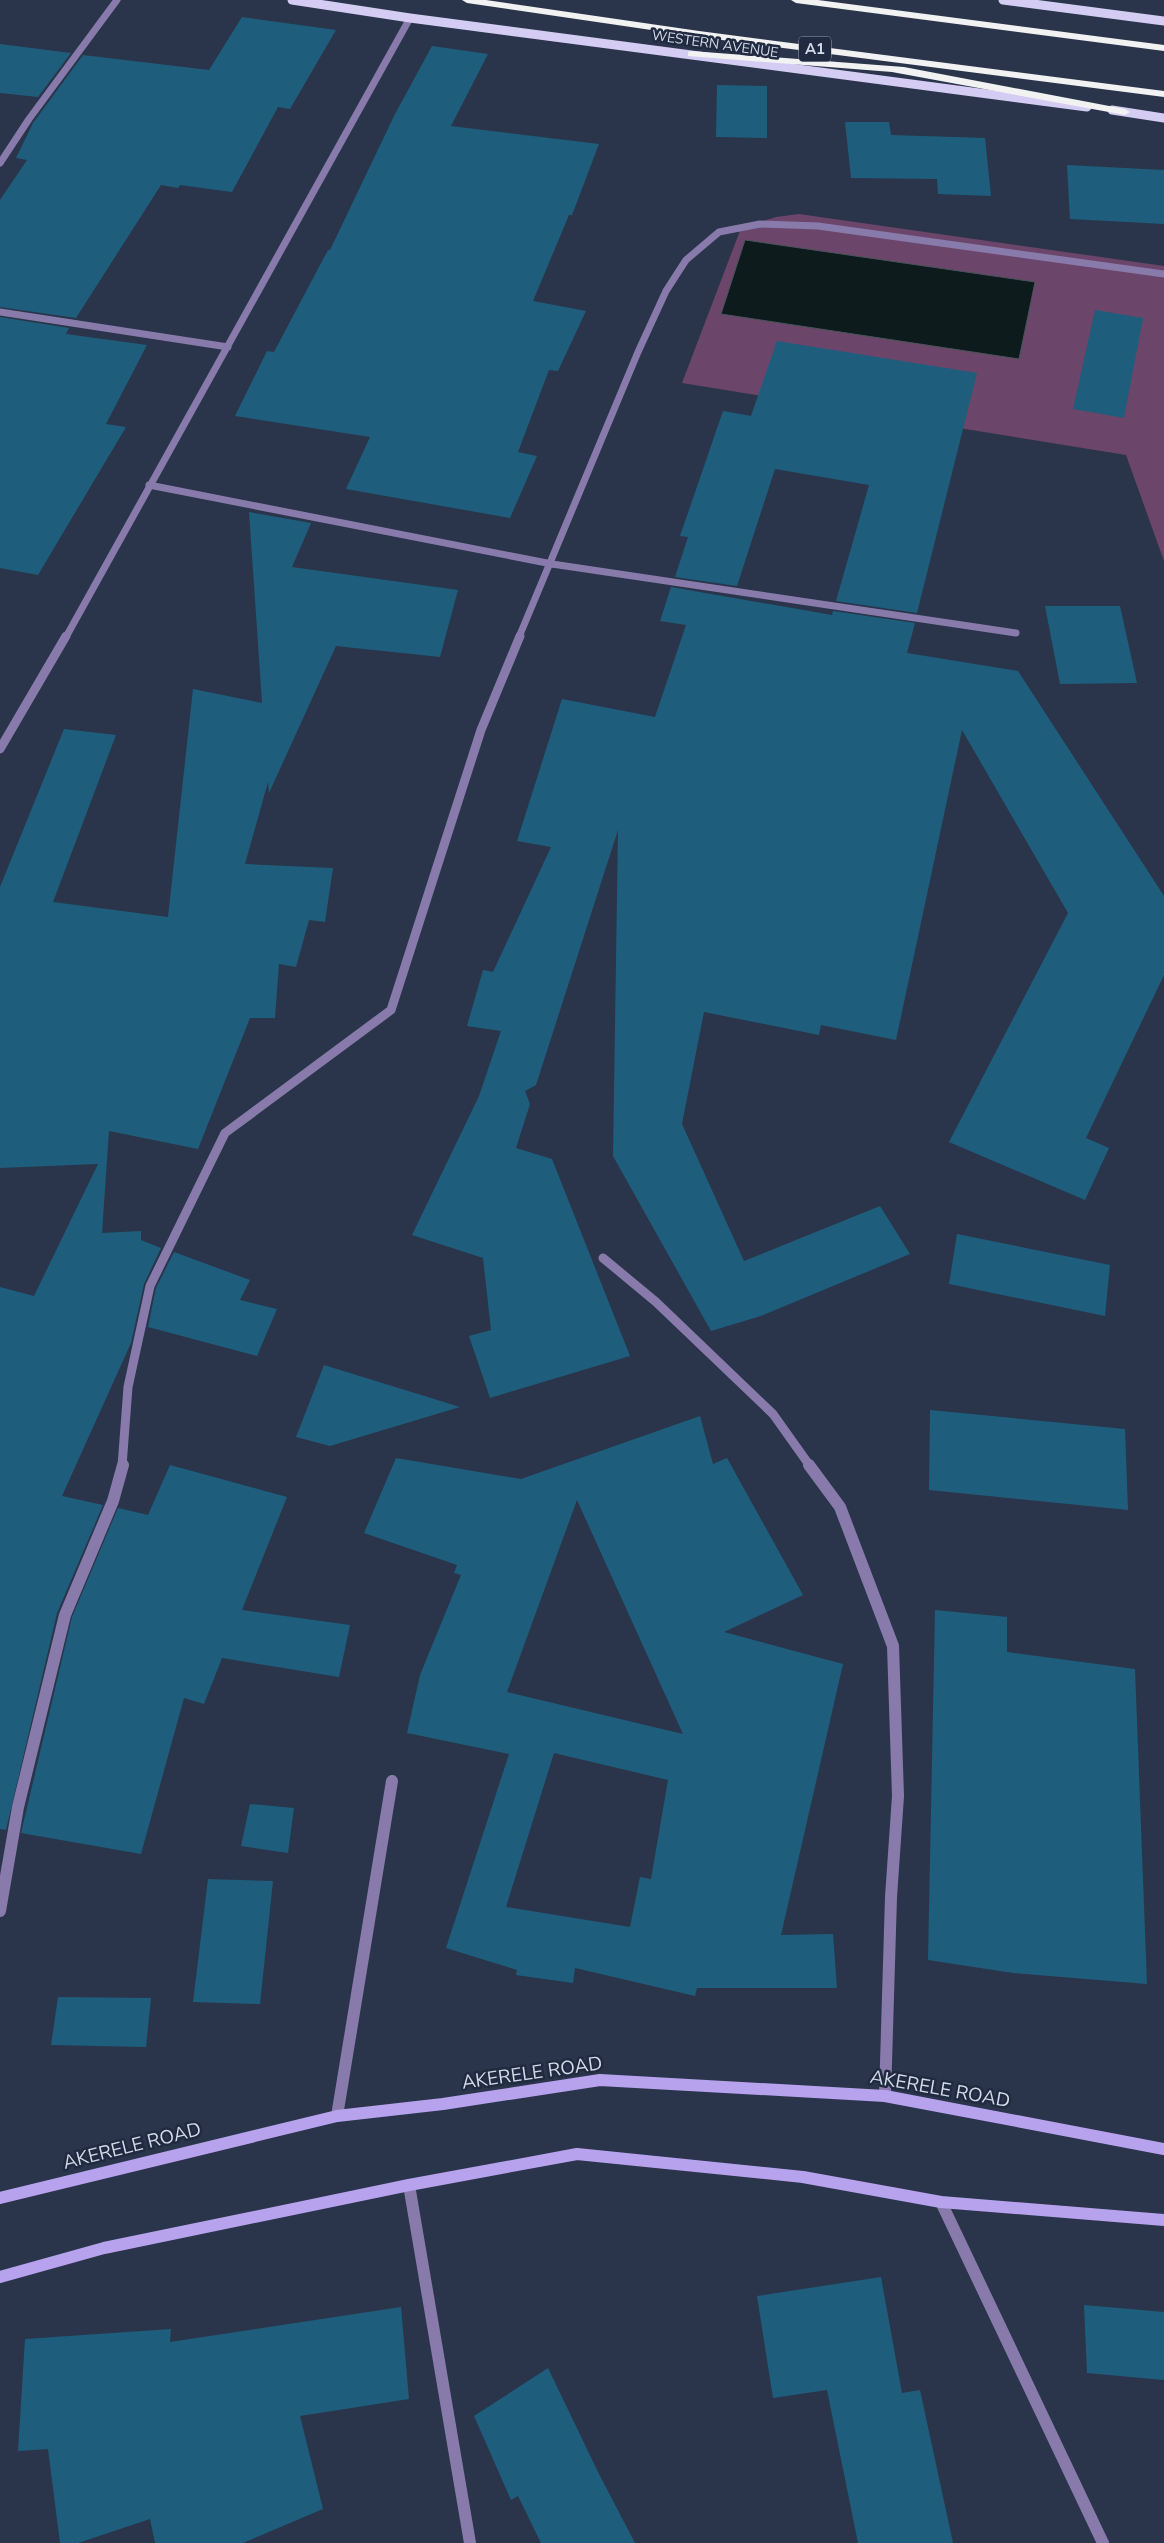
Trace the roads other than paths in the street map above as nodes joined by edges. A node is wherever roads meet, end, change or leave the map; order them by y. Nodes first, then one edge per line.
1 (117, 0) edge
2 (292, 0) edge
3 (467, 0) edge
4 (796, 0) edge
5 (1003, 0) edge
6 (410, 18) junction
7 (1164, 21) edge
8 (699, 34) junction
9 (1164, 48) edge
10 (691, 54) junction
11 (886, 69) junction
12 (1131, 90) junction
13 (1164, 94) edge
14 (1125, 112) junction
15 (1164, 118) edge
16 (0, 163) edge
17 (1164, 274) edge
18 (0, 312) edge
19 (228, 347) junction
20 (149, 485) junction
21 (552, 564) junction
22 (1016, 633) dead end
23 (0, 750) edge
24 (603, 1258) dead end
25 (392, 1781) dead end
26 (0, 1911) edge
27 (885, 2096) junction
28 (337, 2116) junction
29 (1164, 2149) edge
30 (409, 2185) junction
31 (0, 2198) edge
32 (941, 2202) junction
33 (1164, 2220) edge
34 (0, 2277) edge
35 (470, 2543) edge
36 (1102, 2543) edge

1 - 16 street
2 - 6 main road, WESTERN AVENUE
3 - 8 highway, WESTERN AVENUE / A1
4 - 9 highway
5 - 7 main road
6 - 10 main road, WESTERN AVENUE
6 - 19 street
8 - 11 highway
8 - 12 highway, WESTERN AVENUE / A1
10 - 11 highway
10 - 14 main road, WESTERN AVENUE
11 - 12 highway
11 - 14 highway
12 - 13 highway, WESTERN AVENUE / A1
14 - 15 main road, WESTERN AVENUE
17 - 21 street
18 - 19 street
19 - 20 street
20 - 21 street
20 - 23 street
21 - 22 street
21 - 26 street
24 - 27 street
25 - 28 street
27 - 28 street, AKERELE ROAD
27 - 29 street, AKERELE ROAD
28 - 31 street, AKERELE ROAD
30 - 32 street
30 - 34 street
30 - 35 street
32 - 33 street
32 - 36 street

